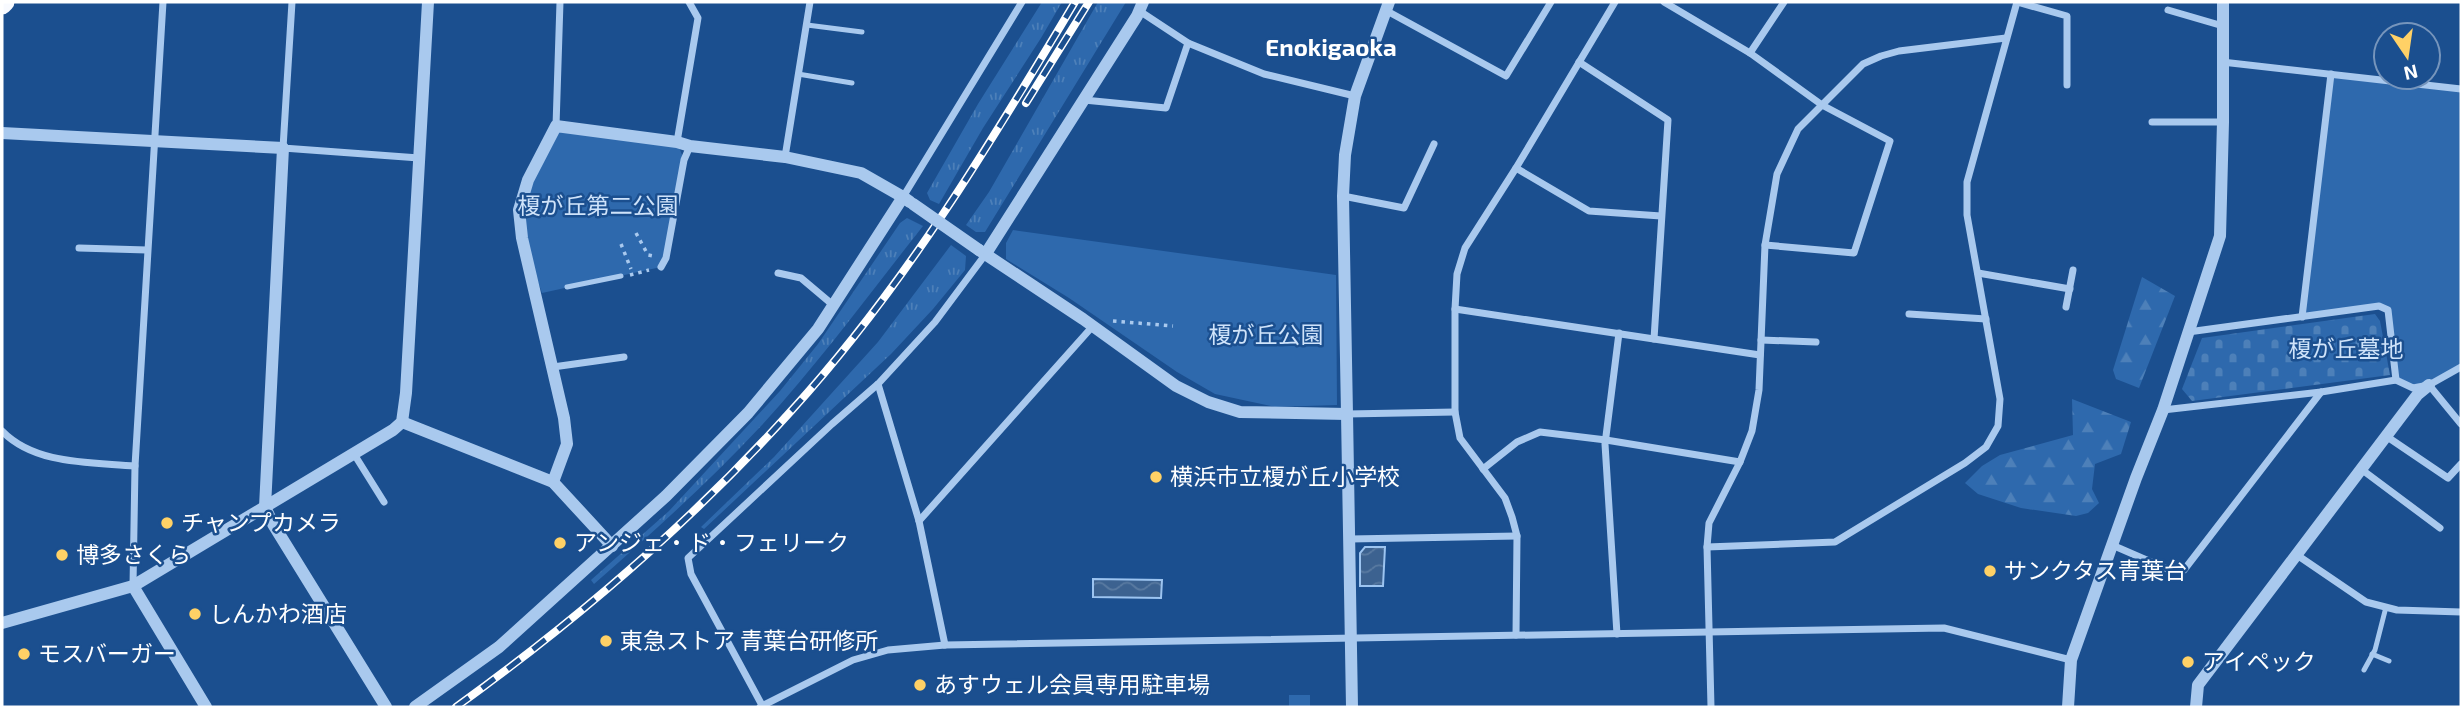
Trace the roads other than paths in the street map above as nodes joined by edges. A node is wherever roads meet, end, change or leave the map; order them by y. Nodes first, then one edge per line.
1 (163, 2) edge
2 (292, 2) edge
3 (428, 2) edge
4 (560, 2) edge
5 (689, 2) edge
6 (810, 2) edge
7 (1022, 2) edge
8 (1551, 2) edge
9 (1615, 2) edge
10 (1664, 2) edge
11 (1784, 2) edge
12 (2223, 2) edge
13 (1140, 6) edge
14 (1388, 6) edge
15 (2168, 10) dead end
16 (807, 25) junction
17 (2223, 26) junction
18 (862, 32) dead end
19 (2006, 38) junction
20 (1188, 43) junction
21 (1750, 53) junction
22 (1579, 62) junction
23 (2222, 62) junction
24 (798, 74) junction
25 (2331, 74) junction
26 (852, 83) dead end
27 (2067, 85) dead end
28 (2461, 89) edge
29 (1355, 96) junction
30 (1084, 100) junction
31 (1822, 105) junction
32 (2152, 122) dead end
33 (2224, 122) junction
34 (556, 126) junction
35 (2, 133) edge
36 (154, 143) junction
37 (684, 144) junction
38 (1434, 144) dead end
39 (283, 148) junction
40 (785, 157) junction
41 (419, 158) junction
42 (1516, 168) junction
43 (1343, 196) junction
44 (908, 201) junction
45 (1661, 216) junction
46 (1765, 245) junction
47 (79, 248) dead end
48 (147, 250) junction
49 (982, 252) junction
50 (662, 267) road end
51 (2073, 270) dead end
52 (778, 273) dead end
53 (1978, 273) junction
54 (621, 276) road end
55 (567, 287) dead end
56 (2070, 289) junction
57 (833, 305) junction
58 (2066, 307) dead end
59 (1455, 309) junction
60 (1909, 314) dead end
61 (2302, 317) junction
62 (1986, 319) junction
63 (1088, 323) junction
64 (2188, 332) junction
65 (1619, 333) junction
66 (1654, 339) junction
67 (1761, 340) junction
68 (1816, 342) dead end
69 (1760, 355) junction
70 (624, 357) dead end
71 (553, 367) junction
72 (2461, 368) edge
73 (2396, 380) junction
74 (878, 384) junction
75 (2430, 385) junction
76 (2321, 392) junction
77 (2163, 410) junction
78 (1455, 412) junction
79 (1347, 414) junction
80 (402, 422) junction
81 (2461, 424) edge
82 (2, 431) edge
83 (2386, 436) junction
84 (1606, 440) junction
85 (354, 454) junction
86 (1740, 463) junction
87 (2461, 464) edge
88 (135, 466) junction
89 (1483, 469) junction
90 (2361, 469) junction
91 (553, 482) junction
92 (384, 502) dead end
93 (265, 507) junction
94 (919, 521) junction
95 (2440, 528) dead end
96 (1517, 536) junction
97 (1350, 539) junction
98 (2112, 545) junction
99 (612, 546) junction
100 (1707, 547) junction
101 (2297, 555) junction
102 (133, 586) junction
103 (2386, 607) junction
104 (2461, 612) edge
105 (2, 622) edge
106 (1709, 632) junction
107 (1617, 634) junction
108 (1516, 635) junction
109 (1351, 638) junction
110 (945, 645) junction
111 (2372, 654) junction
112 (2071, 660) junction
113 (2389, 661) dead end
114 (2364, 670) dead end
115 (206, 707) edge
116 (386, 707) edge
117 (415, 707) edge
118 (762, 707) edge
119 (1352, 707) edge
120 (1711, 707) edge
121 (2068, 707) edge
122 (2196, 707) edge

1 - 36 street
2 - 39 street
3 - 41 street
4 - 34 street
5 - 37 street
6 - 16 street
7 - 44 street
8 - 14 street
9 - 22 street
10 - 21 street
11 - 21 street
12 - 17 street
13 - 20 street
13 - 30 street
14 - 29 street
15 - 17 street
16 - 18 lane
16 - 24 street
17 - 23 street
19 - 27 street
19 - 31 street
19 - 53 street
20 - 29 street
20 - 30 street
21 - 31 street
22 - 42 street
22 - 45 street
23 - 25 street
23 - 33 street
24 - 26 lane
24 - 40 street
25 - 28 street
25 - 61 street
29 - 43 street
30 - 49 street
31 - 46 street
31 - 46 street
32 - 33 street
33 - 64 street
34 - 37 street
34 - 71 street
35 - 36 street
36 - 39 street
36 - 48 street
37 - 40 street
37 - 50 street
38 - 43 street
39 - 41 street
39 - 93 street
40 - 44 street
41 - 80 street
42 - 45 street
42 - 59 street
43 - 79 street
44 - 49 street, bridge
44 - 57 street
45 - 66 street
46 - 67 street
47 - 48 street
48 - 88 street
49 - 63 street
49 - 74 street
51 - 56 street
52 - 57 street
53 - 56 street
53 - 62 street
54 - 55 lane
56 - 58 street
57 - 99 street
59 - 65 street
59 - 78 street
60 - 62 street
61 - 64 street
61 - 73 street
62 - 100 street
63 - 79 street
63 - 94 street
64 - 77 street
65 - 66 street
65 - 84 street
66 - 69 street
67 - 68 street
67 - 69 street
69 - 86 street
70 - 71 street
71 - 91 street
72 - 75 street
73 - 75 street
73 - 76 street
74 - 94 street
74 - 118 street
75 - 81 street
75 - 83 street
76 - 77 street
76 - 98 street
77 - 98 street
78 - 79 street
78 - 89 street
79 - 97 street
80 - 85 street
80 - 91 street
82 - 88 street
83 - 87 street
83 - 90 street
84 - 86 street
84 - 89 street
84 - 107 street
85 - 92 street
85 - 93 street
86 - 100 street
88 - 102 street
89 - 96 street
90 - 95 street
90 - 101 street
91 - 99 street
93 - 102 street
93 - 116 street
94 - 110 street
96 - 97 street
96 - 108 street
97 - 109 street
98 - 112 street
99 - 117 street
100 - 106 street
101 - 103 street
101 - 122 street
102 - 105 street
102 - 115 street
103 - 104 street
103 - 111 lane
106 - 107 street
106 - 112 street
106 - 120 street
107 - 108 street
108 - 109 street
109 - 110 street
109 - 119 street
110 - 118 street
111 - 113 lane
111 - 114 lane
112 - 121 street

